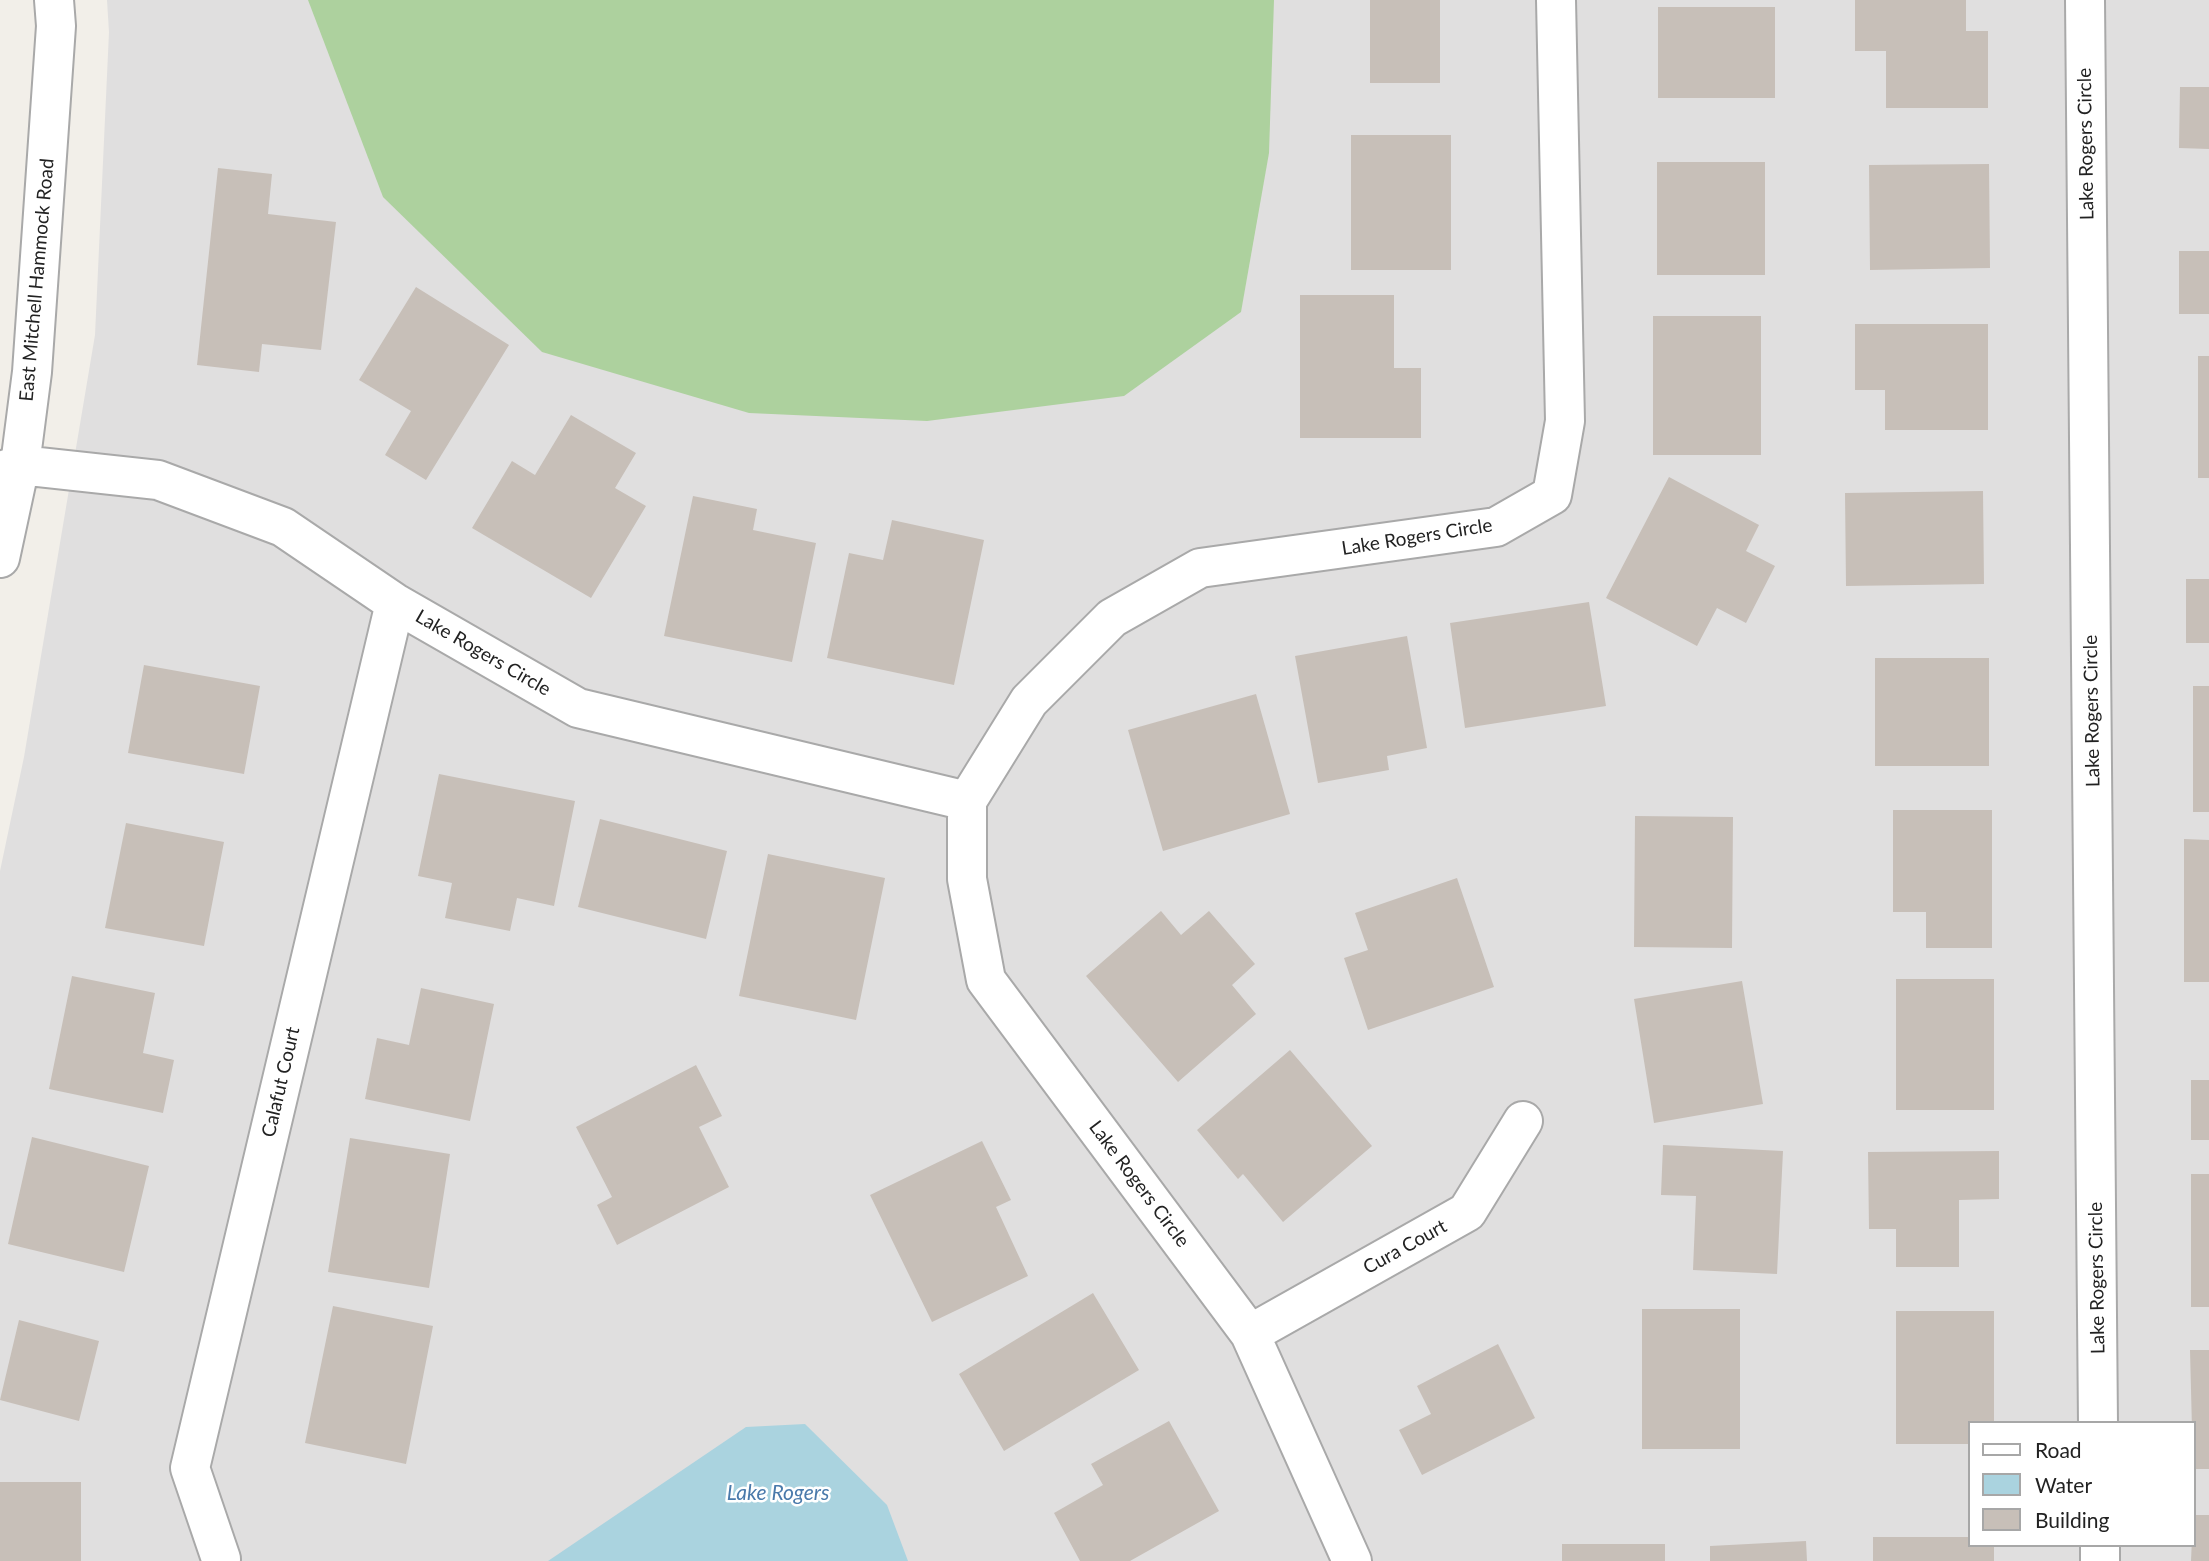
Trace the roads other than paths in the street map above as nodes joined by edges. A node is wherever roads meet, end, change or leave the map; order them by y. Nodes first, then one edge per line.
1 (54, 0) edge
2 (1556, 0) edge
3 (2085, 0) edge
4 (7, 463) edge
5 (0, 558) edge
6 (395, 603) junction
7 (967, 801) junction
8 (1523, 1121) dead end
9 (1250, 1334) junction
10 (2098, 1421) edge
11 (221, 1559) dead end
12 (1352, 1561) edge

1 - 4 street, East Mitchell Hammock Road
2 - 7 street, Lake Rogers Circle
3 - 10 street, Lake Rogers Circle
4 - 5 street, East Mitchell Hammock Road
4 - 6 street, Lake Rogers Circle
6 - 7 street, Lake Rogers Circle
6 - 11 street, Calafut Court
7 - 9 street, Lake Rogers Circle
8 - 9 street, Cura Court
9 - 12 street, Lake Rogers Circle

